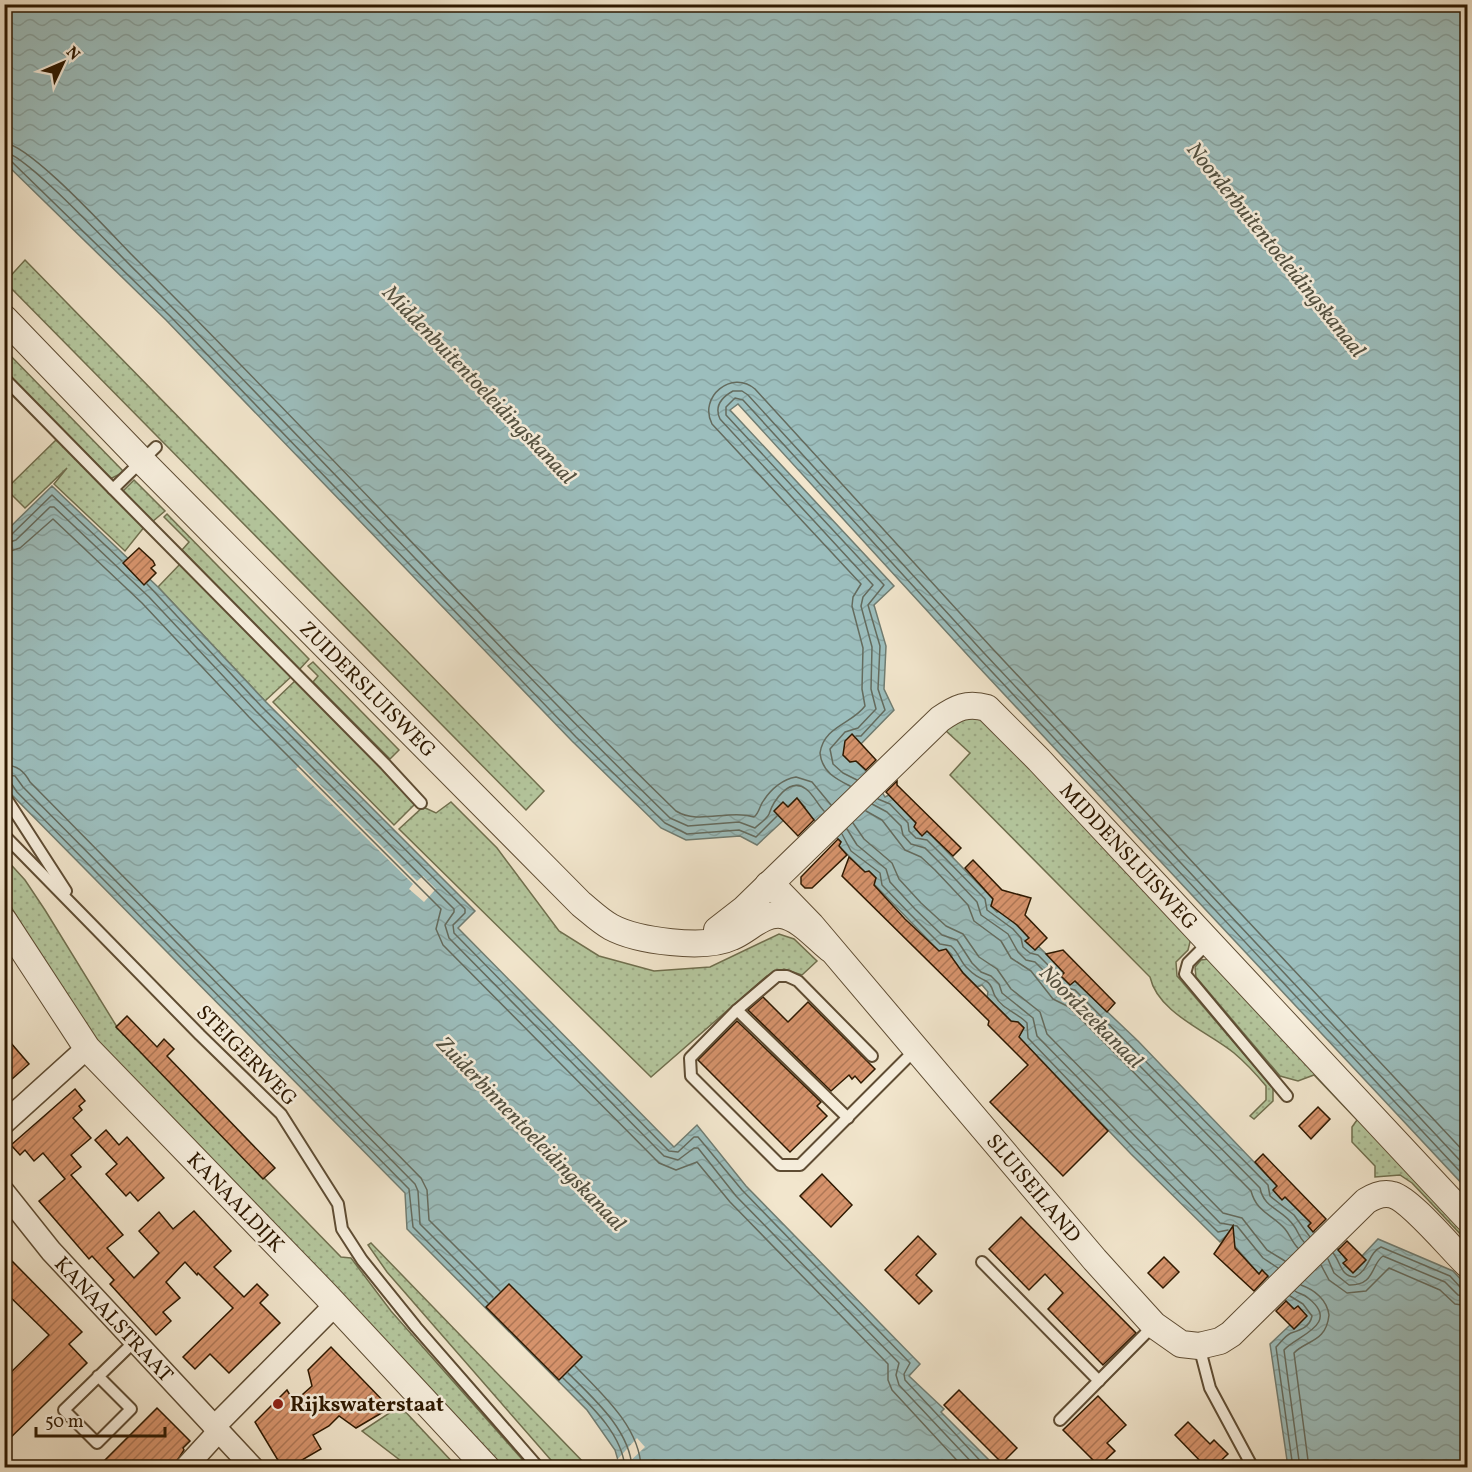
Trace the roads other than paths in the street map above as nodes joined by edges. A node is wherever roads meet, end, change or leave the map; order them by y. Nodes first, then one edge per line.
1 (4, 318) edge
2 (4, 378) edge
3 (149, 454) junction
4 (113, 489) junction
5 (4, 795) edge
6 (421, 803) dead end
7 (4, 810) edge
8 (4, 835) edge
9 (35, 841) junction
10 (764, 889) junction
11 (79, 911) junction
12 (772, 916) junction
13 (4, 921) edge
14 (696, 942) junction
15 (1209, 942) junction
16 (830, 949) junction
17 (737, 1010) junction
18 (87, 1048) junction
19 (916, 1049) junction
20 (872, 1056) dead end
21 (1287, 1096) dead end
22 (848, 1118) junction
23 (4, 1123) edge
24 (4, 1192) edge
25 (1467, 1219) edge
26 (982, 1262) dead end
27 (1467, 1265) edge
28 (335, 1305) junction
29 (1154, 1324) junction
30 (135, 1341) junction
31 (1199, 1346) junction
32 (98, 1376) junction
33 (1099, 1380) junction
34 (1060, 1420) dead end
35 (216, 1429) junction
36 (185, 1467) edge
37 (253, 1467) edge
38 (487, 1467) edge
39 (538, 1467) edge
40 (1253, 1467) edge

1 - 3 street, ZUIDERSLUISWEG
2 - 4 lane
3 - 4 lane
3 - 14 street, ZUIDERSLUISWEG
4 - 6 lane
5 - 9 lane
7 - 9 lane
8 - 11 lane, STEIGERWEG
9 - 11 lane
10 - 12 street
10 - 14 street
10 - 15 street, MIDDENSLUISWEG
10 - 16 street, SLUISEILAND
11 - 39 lane, STEIGERWEG
12 - 14 street
12 - 16 street, SLUISEILAND
13 - 18 street, KANAALDIJK
15 - 21 lane
15 - 25 street, MIDDENSLUISWEG
16 - 19 street, SLUISEILAND
17 - 20 lane
17 - 22 lane
17 - 22 lane
18 - 23 street
18 - 28 street, KANAALDIJK
19 - 22 lane
19 - 29 street, SLUISEILAND
24 - 30 street, KANAALSTRAAT
26 - 33 lane
27 - 31 street
28 - 35 street
28 - 38 street, KANAALDIJK
29 - 31 street, SLUISEILAND
29 - 33 lane
30 - 32 lane
30 - 35 street, KANAALSTRAAT
31 - 40 lane
32 - 32 lane
33 - 34 lane
35 - 36 street
35 - 37 street, KANAALSTRAAT

